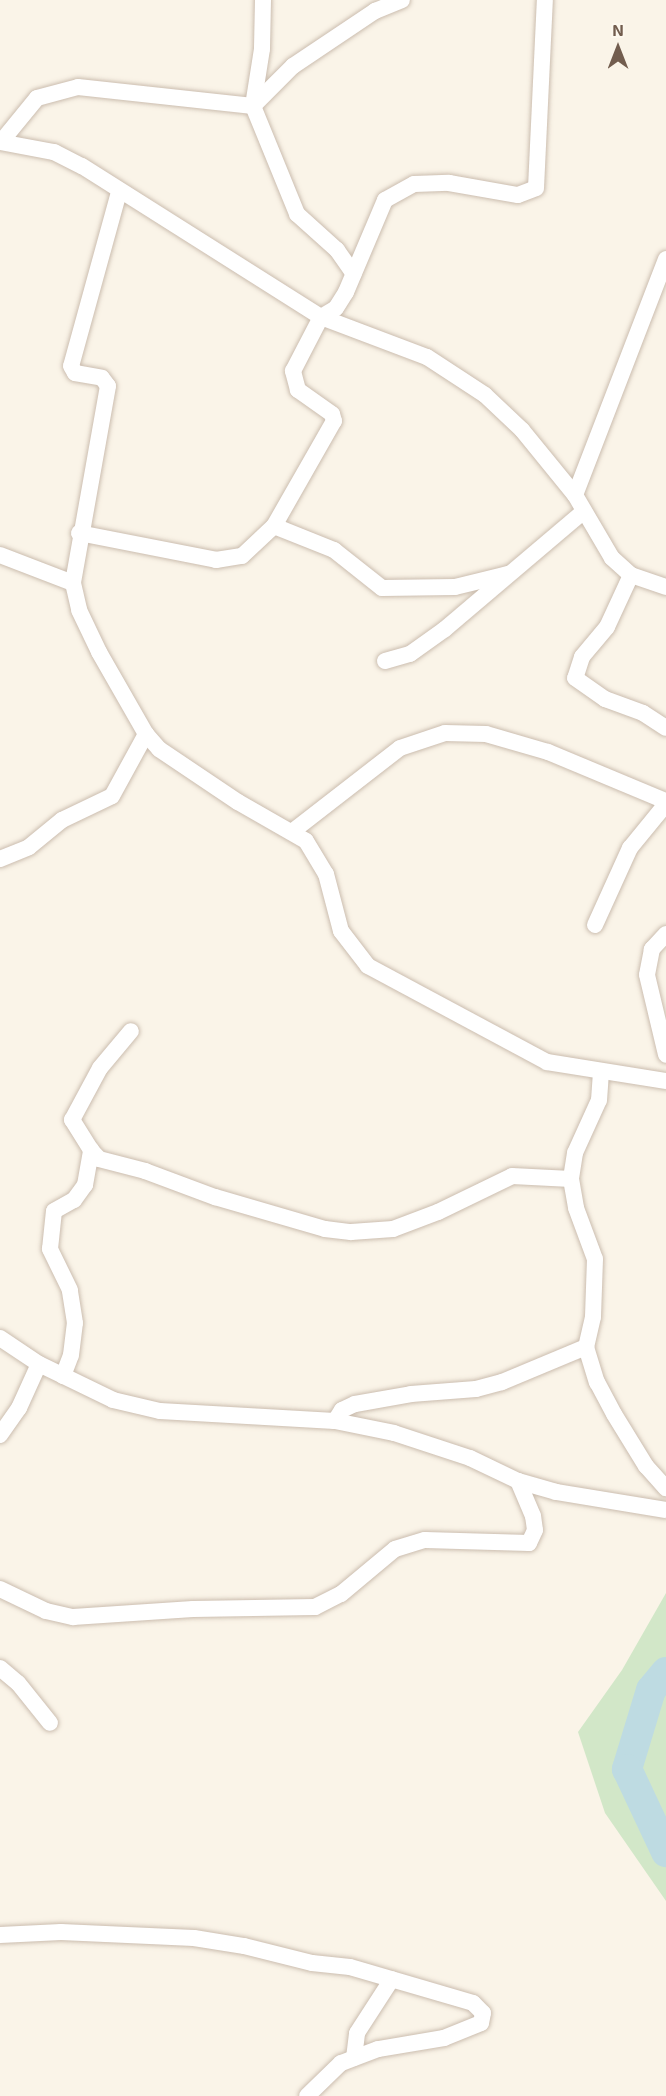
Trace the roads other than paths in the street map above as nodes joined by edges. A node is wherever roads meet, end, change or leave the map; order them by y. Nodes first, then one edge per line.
1 (263, 0) edge
2 (402, 0) edge
3 (545, 0) edge
4 (253, 106) junction
5 (0, 142) edge
6 (119, 192) junction
7 (666, 259) edge
8 (354, 274) junction
9 (321, 317) junction
10 (575, 495) junction
11 (583, 512) junction
12 (274, 526) junction
13 (79, 533) junction
14 (0, 555) edge
15 (508, 574) junction
16 (631, 575) junction
17 (73, 583) junction
18 (666, 587) edge
19 (385, 661) dead end
20 (666, 728) edge
21 (146, 734) junction
22 (666, 802) edge
23 (293, 831) junction
24 (0, 859) edge
25 (595, 925) dead end
26 (666, 934) edge
27 (131, 1030) dead end
28 (666, 1055) edge
29 (601, 1072) junction
30 (666, 1081) edge
31 (91, 1150) junction
32 (571, 1179) junction
33 (0, 1338) edge
34 (586, 1347) junction
35 (39, 1364) junction
36 (63, 1376) junction
37 (335, 1421) junction
38 (0, 1435) edge
39 (518, 1481) junction
40 (666, 1488) edge
41 (666, 1510) edge
42 (0, 1588) edge
43 (0, 1668) edge
44 (50, 1723) dead end
45 (0, 1935) edge
46 (392, 1979) junction
47 (354, 2058) junction
48 (307, 2096) edge

1 - 4 street
2 - 4 street
3 - 8 street
4 - 5 street
4 - 8 street
5 - 6 street
6 - 9 street
6 - 13 street
7 - 10 street
8 - 9 street
9 - 10 street
9 - 12 street
10 - 11 street
11 - 15 street
11 - 16 street
12 - 13 street
12 - 15 street
13 - 17 street
14 - 17 street
15 - 19 street
16 - 18 street
16 - 20 street
17 - 21 street
21 - 23 street
21 - 24 street
22 - 23 street
22 - 25 street
23 - 29 street
26 - 28 street
27 - 31 street
29 - 30 street
29 - 32 street
31 - 32 street
31 - 36 street
32 - 34 street
33 - 35 street
34 - 37 street
34 - 40 street
35 - 36 street
35 - 38 street
36 - 37 street
37 - 39 street
39 - 41 street
39 - 42 street
43 - 44 street
45 - 46 street
46 - 47 street
46 - 47 street
47 - 48 street

